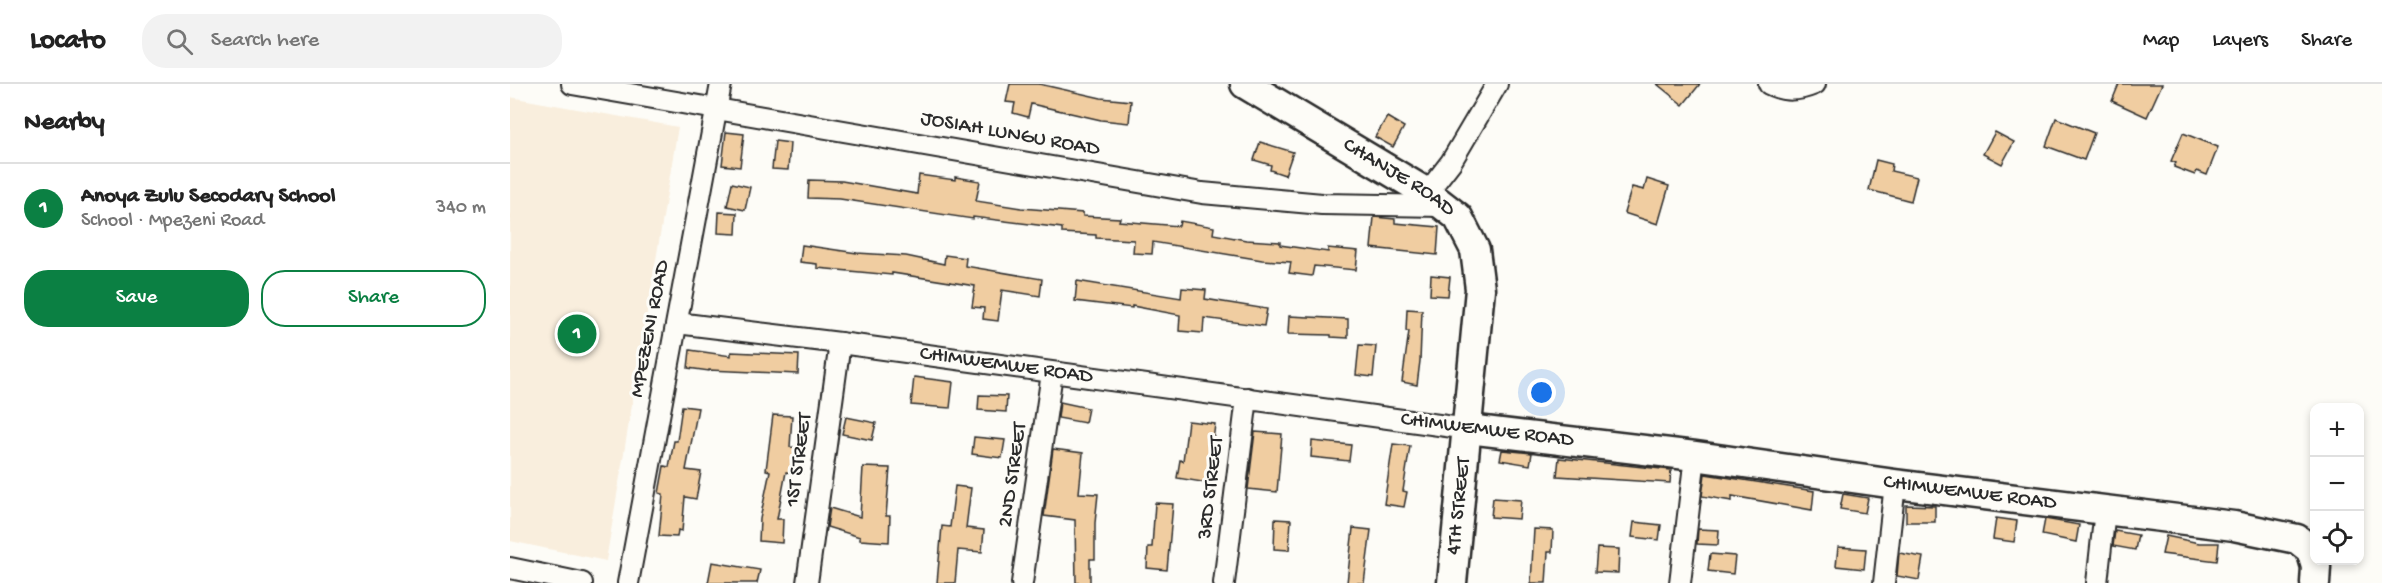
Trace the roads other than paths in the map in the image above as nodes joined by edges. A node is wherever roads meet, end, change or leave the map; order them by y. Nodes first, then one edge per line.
1 (572, 84) edge
2 (721, 84) edge
3 (1245, 84) edge
4 (1497, 84) edge
5 (1769, 84) edge
6 (1815, 84) edge
7 (716, 108) junction
8 (1435, 199) junction
9 (677, 323) junction
10 (840, 343) junction
11 (1052, 373) junction
12 (1247, 398) junction
13 (1468, 429) junction
14 (1695, 456) junction
15 (1896, 484) junction
16 (2105, 510) junction
17 (510, 568) edge
18 (582, 583) edge
19 (628, 583) edge
20 (807, 583) edge
21 (1022, 583) edge
22 (1224, 583) edge
23 (1452, 583) edge
24 (1680, 583) edge
25 (1884, 583) edge
26 (2097, 583) edge
27 (2314, 583) edge

1 - 7 street, JOSIAH LUNGU ROAD
2 - 7 street, MPEZENI ROAD
3 - 8 street, CHANJE ROAD
4 - 8 street
5 - 6 street
7 - 8 street, JOSIAH LUNGU ROAD
7 - 9 street, MPEZENI ROAD
8 - 13 street, CHANJE ROAD
9 - 10 street, CHIMWEMWE ROAD
9 - 19 street, MPEZENI ROAD
10 - 11 street, CHIMWEMWE ROAD
10 - 20 street, 1ST STREET
11 - 12 street, CHIMWEMWE ROAD
11 - 21 street, 2ND STREET
12 - 13 street, CHIMWEMWE ROAD
12 - 22 street, 3RD STREET
13 - 14 street, CHIMWEMWE ROAD
13 - 23 street, 4TH STREET
14 - 15 street, CHIMWEMWE ROAD
14 - 24 street
15 - 16 street, CHIMWEMWE ROAD
15 - 25 street
16 - 26 street
16 - 27 street, CHIMWEMWE ROAD
17 - 18 street

